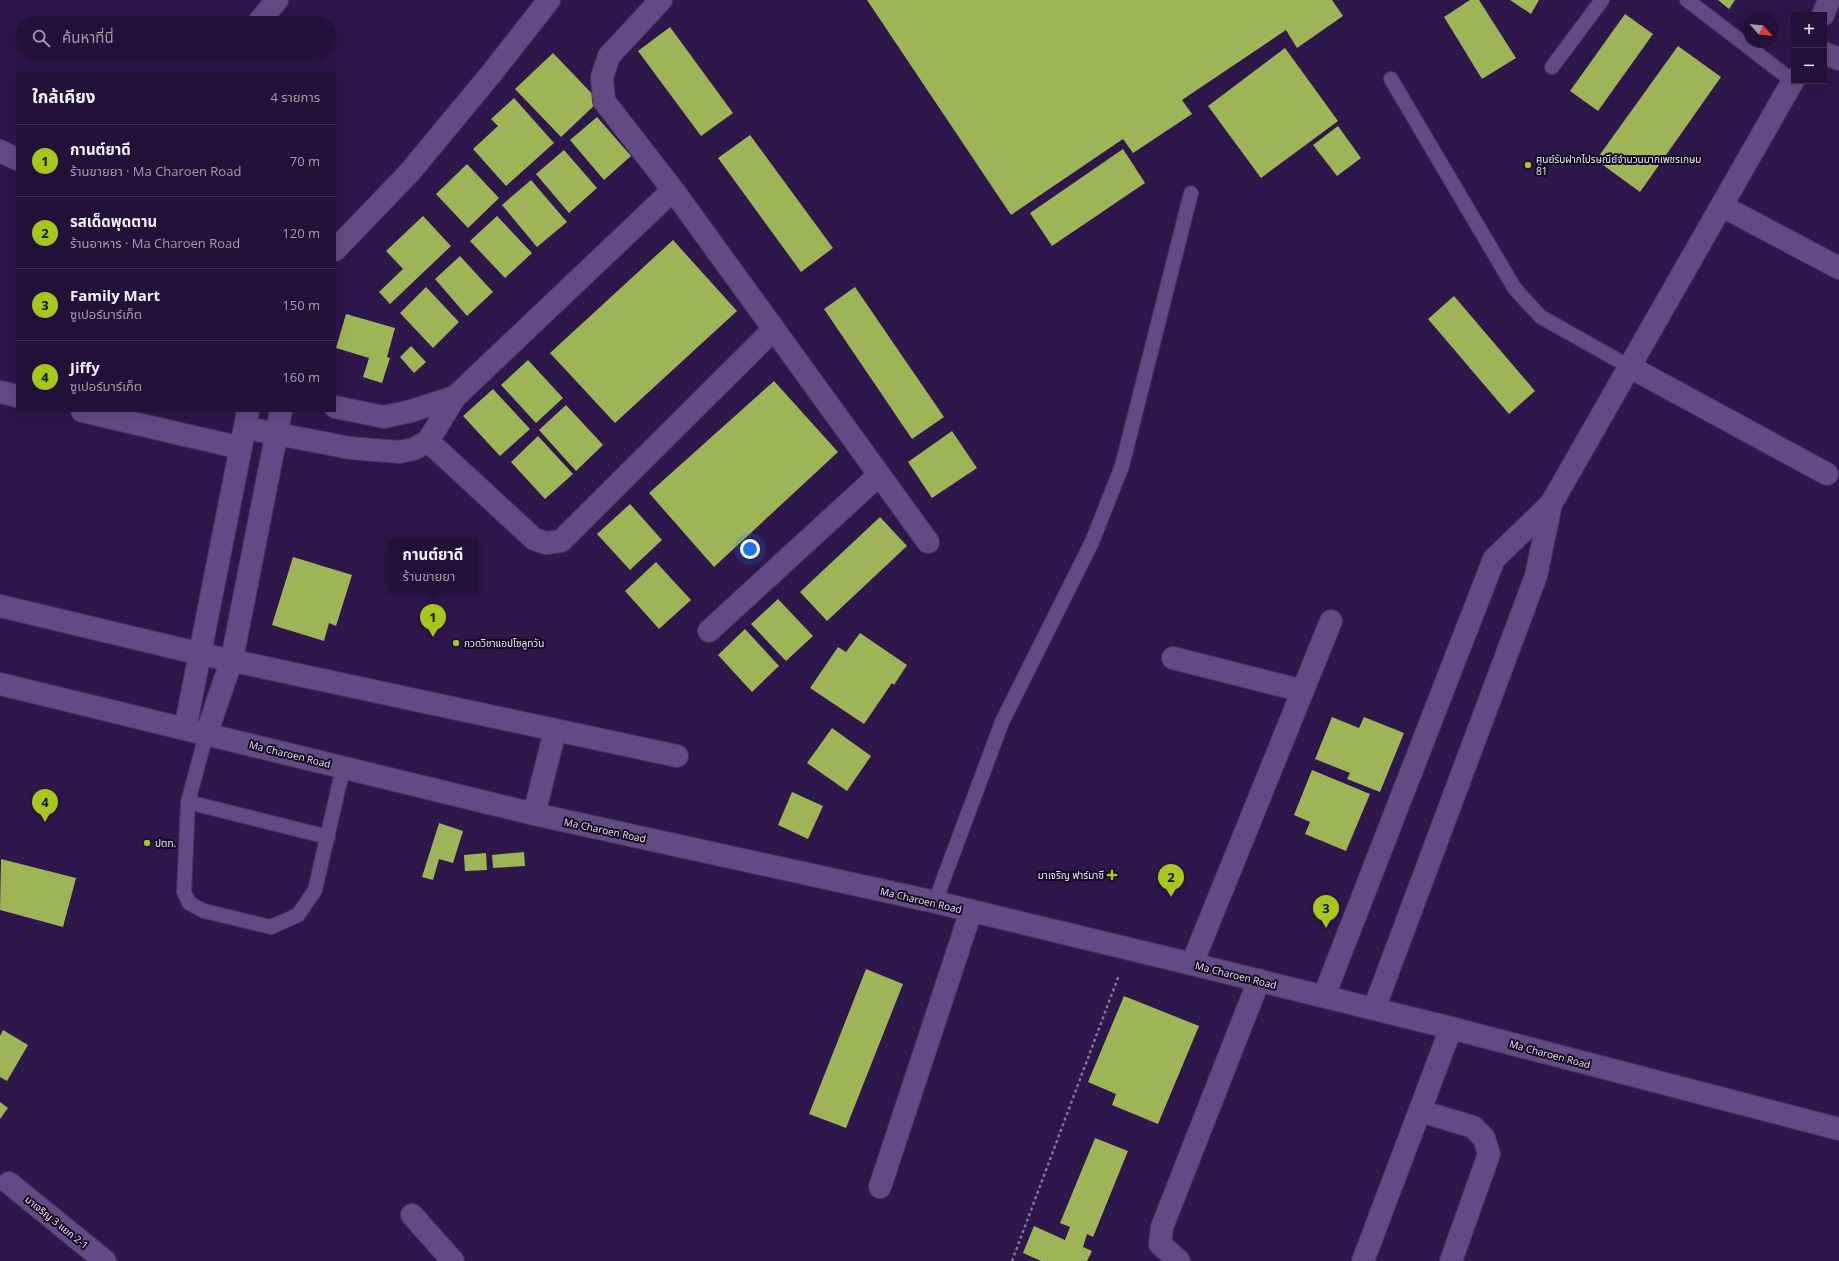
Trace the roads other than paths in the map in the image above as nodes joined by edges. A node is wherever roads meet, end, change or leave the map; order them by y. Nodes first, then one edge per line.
1 (277, 0) edge
2 (548, 0) edge
3 (661, 0) edge
4 (1602, 0) edge
5 (1687, 0) edge
6 (1829, 0) edge
7 (1824, 12) edge
8 (264, 16) edge
9 (1827, 54) edge
10 (1839, 59) edge
11 (1552, 67) dead end
12 (1791, 78) edge
13 (1392, 79) dead end
14 (1792, 84) edge
15 (0, 151) edge
16 (16, 159) edge
17 (673, 190) junction
18 (1191, 193) dead end
19 (1722, 206) junction
20 (336, 249) edge
21 (1839, 268) edge
22 (774, 329) junction
23 (1630, 367) junction
24 (0, 392) edge
25 (16, 396) edge
26 (455, 397) junction
27 (336, 407) edge
28 (86, 412) edge
29 (281, 412) edge
30 (247, 419) edge
31 (277, 434) junction
32 (428, 441) junction
33 (241, 448) junction
34 (1827, 474) dead end
35 (879, 475) junction
36 (1551, 504) junction
37 (928, 542) dead end
38 (0, 606) edge
39 (1332, 621) dead end
40 (709, 631) dead end
41 (201, 654) junction
42 (1173, 658) dead end
43 (232, 659) junction
44 (0, 684) edge
45 (1303, 691) junction
46 (186, 729) junction
47 (555, 731) junction
48 (206, 735) junction
49 (677, 756) dead end
50 (343, 768) junction
51 (188, 802) junction
52 (534, 814) junction
53 (328, 837) junction
54 (935, 902) junction
55 (971, 911) junction
56 (1192, 964) junction
57 (1259, 980) junction
58 (1324, 996) junction
59 (1374, 1009) junction
60 (1451, 1028) junction
61 (1420, 1110) junction
62 (1839, 1129) edge
63 (9, 1183) dead end
64 (880, 1187) dead end
65 (412, 1214) dead end
66 (105, 1261) edge
67 (453, 1261) edge
68 (1179, 1261) edge
69 (1363, 1261) edge
70 (1451, 1261) edge

1 - 8 street
2 - 20 street
3 - 17 street
4 - 11 lane
5 - 12 lane
6 - 7 street
9 - 10 street
13 - 23 lane
14 - 19 street
15 - 16 street
17 - 22 street
17 - 26 street
18 - 54 lane
19 - 21 street
19 - 23 street
22 - 32 street
22 - 35 street
23 - 34 street
23 - 36 street
24 - 25 street
26 - 27 street
26 - 32 street
28 - 33 street
29 - 31 street
30 - 31 street
30 - 33 street
31 - 32 street
31 - 43 street
33 - 41 street
35 - 37 street
35 - 40 street
36 - 58 street
36 - 59 street
38 - 41 street
39 - 45 street
41 - 43 street
41 - 46 street
42 - 45 street
43 - 47 street
43 - 48 street
44 - 46 street, Ma Charoen Road
45 - 56 street
46 - 48 street, Ma Charoen Road
47 - 49 street
47 - 52 street
48 - 50 street, Ma Charoen Road
48 - 51 lane
50 - 52 street, Ma Charoen Road
50 - 53 lane
51 - 53 lane
51 - 53 lane
52 - 54 street, Ma Charoen Road
54 - 55 street, Ma Charoen Road
55 - 56 street, Ma Charoen Road
55 - 64 street
56 - 57 street, Ma Charoen Road
57 - 58 street, Ma Charoen Road
57 - 68 street
58 - 59 street, Ma Charoen Road
59 - 60 street, Ma Charoen Road
60 - 61 street
60 - 62 street, Ma Charoen Road
61 - 69 street
61 - 70 street
63 - 66 street, มาเจริญ 3 แยก 2-1
65 - 67 street

